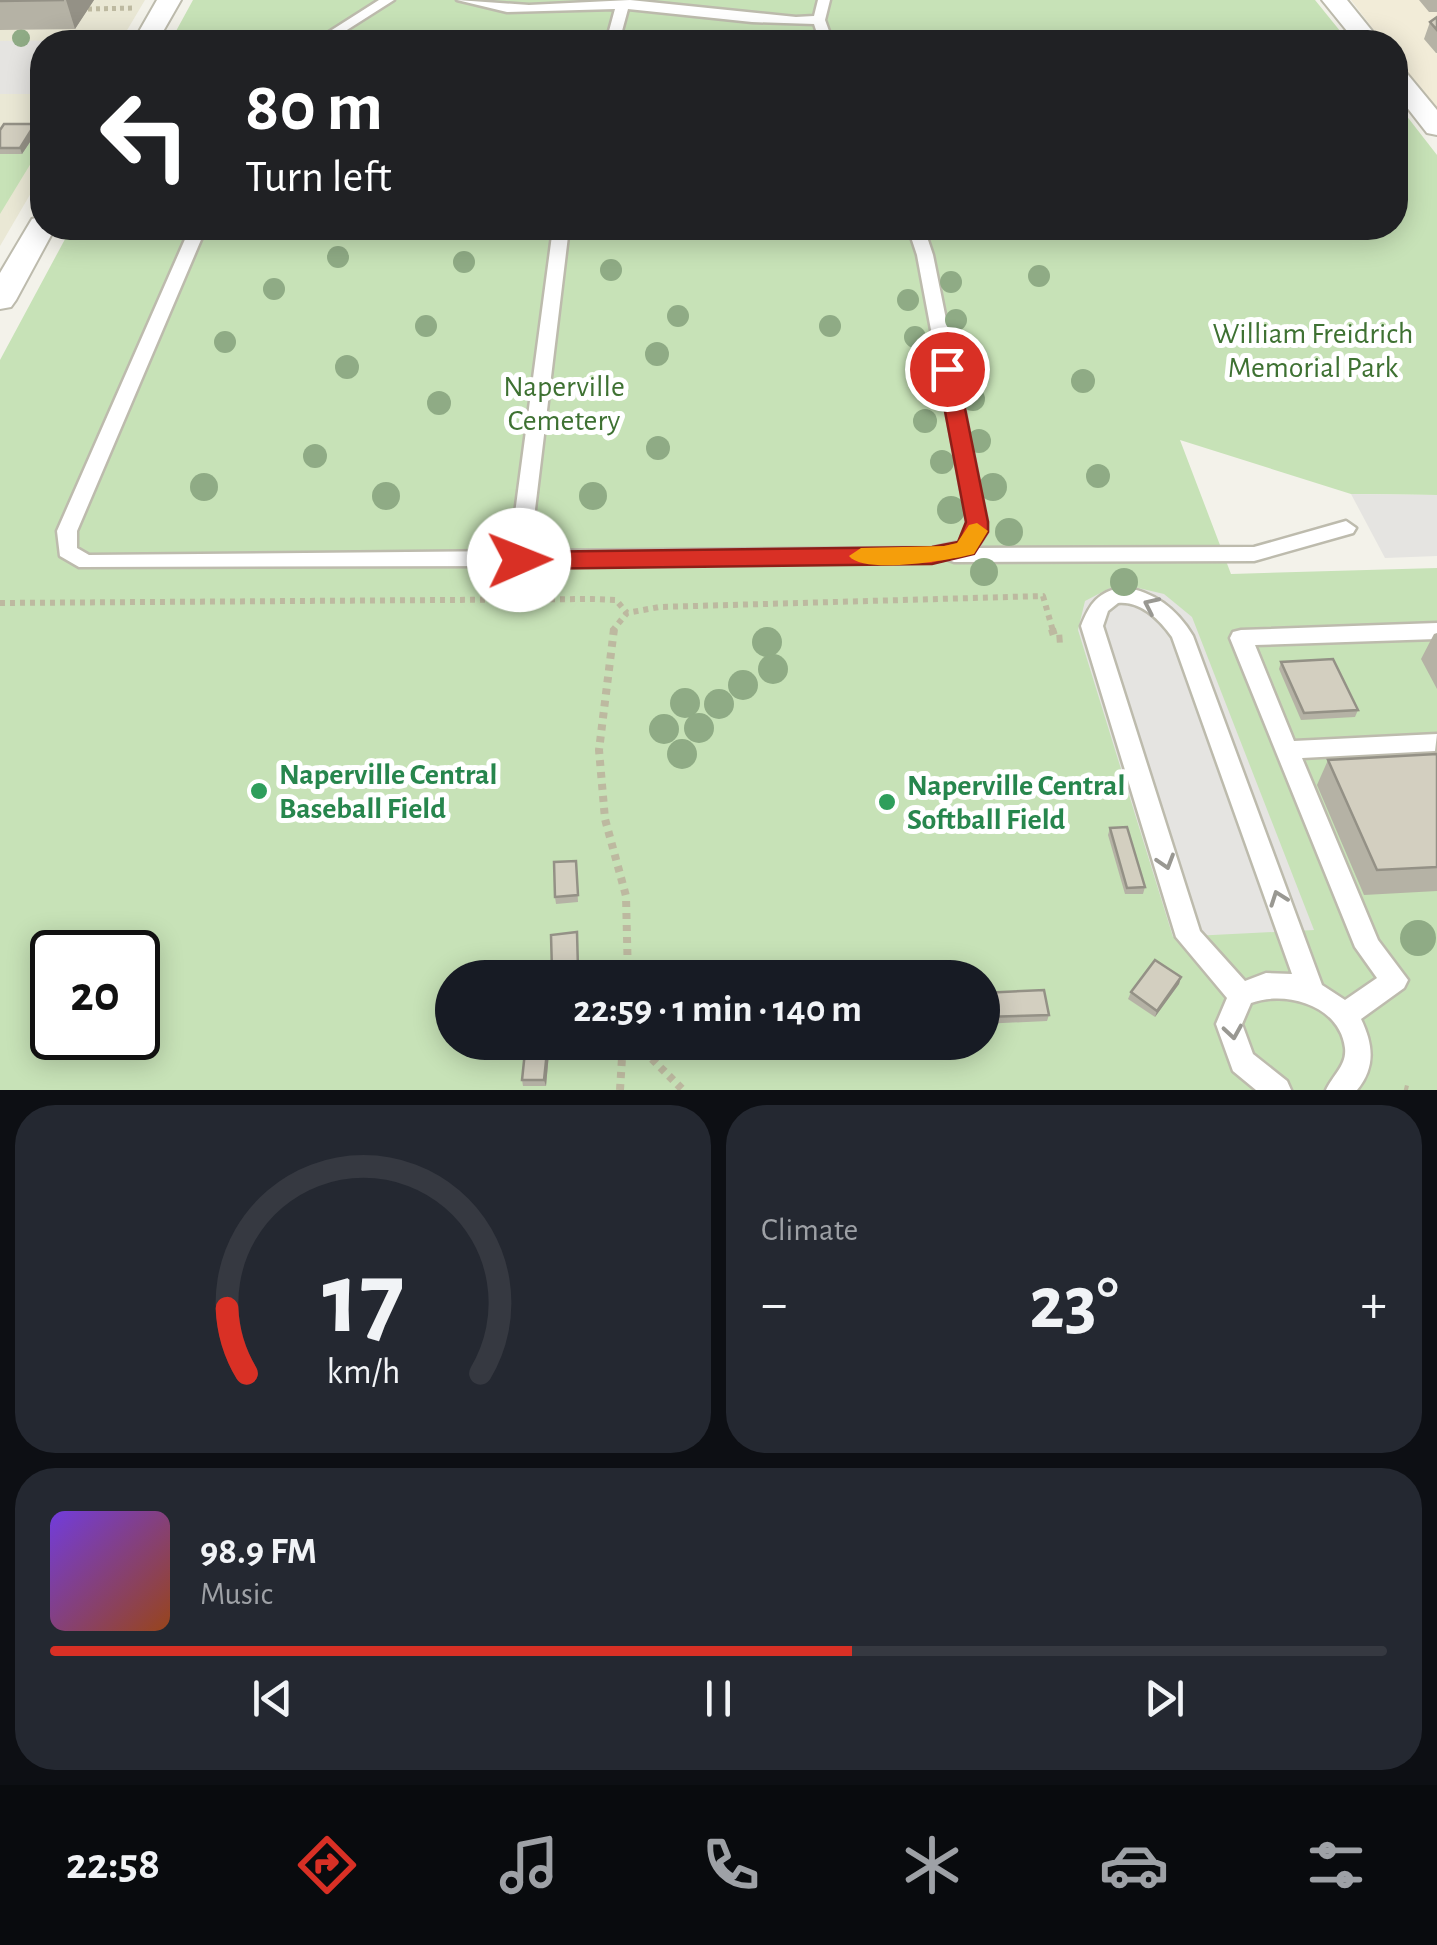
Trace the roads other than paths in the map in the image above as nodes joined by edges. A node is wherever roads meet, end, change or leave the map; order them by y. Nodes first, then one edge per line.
1 (169, 0) edge
2 (388, 0) edge
3 (463, 0) edge
4 (824, 0) edge
5 (1334, 0) edge
6 (623, 3) edge
7 (819, 20) junction
8 (153, 30) edge
9 (339, 30) edge
10 (615, 30) edge
11 (822, 30) edge
12 (1359, 30) edge
13 (1408, 91) edge
14 (1437, 127) edge
15 (34, 240) edge
16 (193, 240) edge
17 (559, 240) edge
18 (920, 240) edge
19 (0, 300) edge
20 (1346, 528) dead end
21 (932, 556) junction
22 (519, 560) junction
23 (1437, 631) edge
24 (1435, 742) edge
25 (1287, 750) junction
26 (1311, 990) junction
27 (1241, 995) junction
28 (1344, 1016) junction
29 (1277, 1090) edge
30 (1340, 1090) edge

1 - 8 street
2 - 9 lane
3 - 6 lane
4 - 7 lane
5 - 12 street
6 - 7 lane
6 - 10 lane
7 - 11 lane
13 - 14 street
15 - 19 street
16 - 22 lane
17 - 22 lane
18 - 21 lane
20 - 21 lane
21 - 22 lane
23 - 25 lane
24 - 25 lane
25 - 28 lane
26 - 27 lane
26 -> 27 lane
26 - 28 lane
27 -> 29 lane
28 - 30 lane

